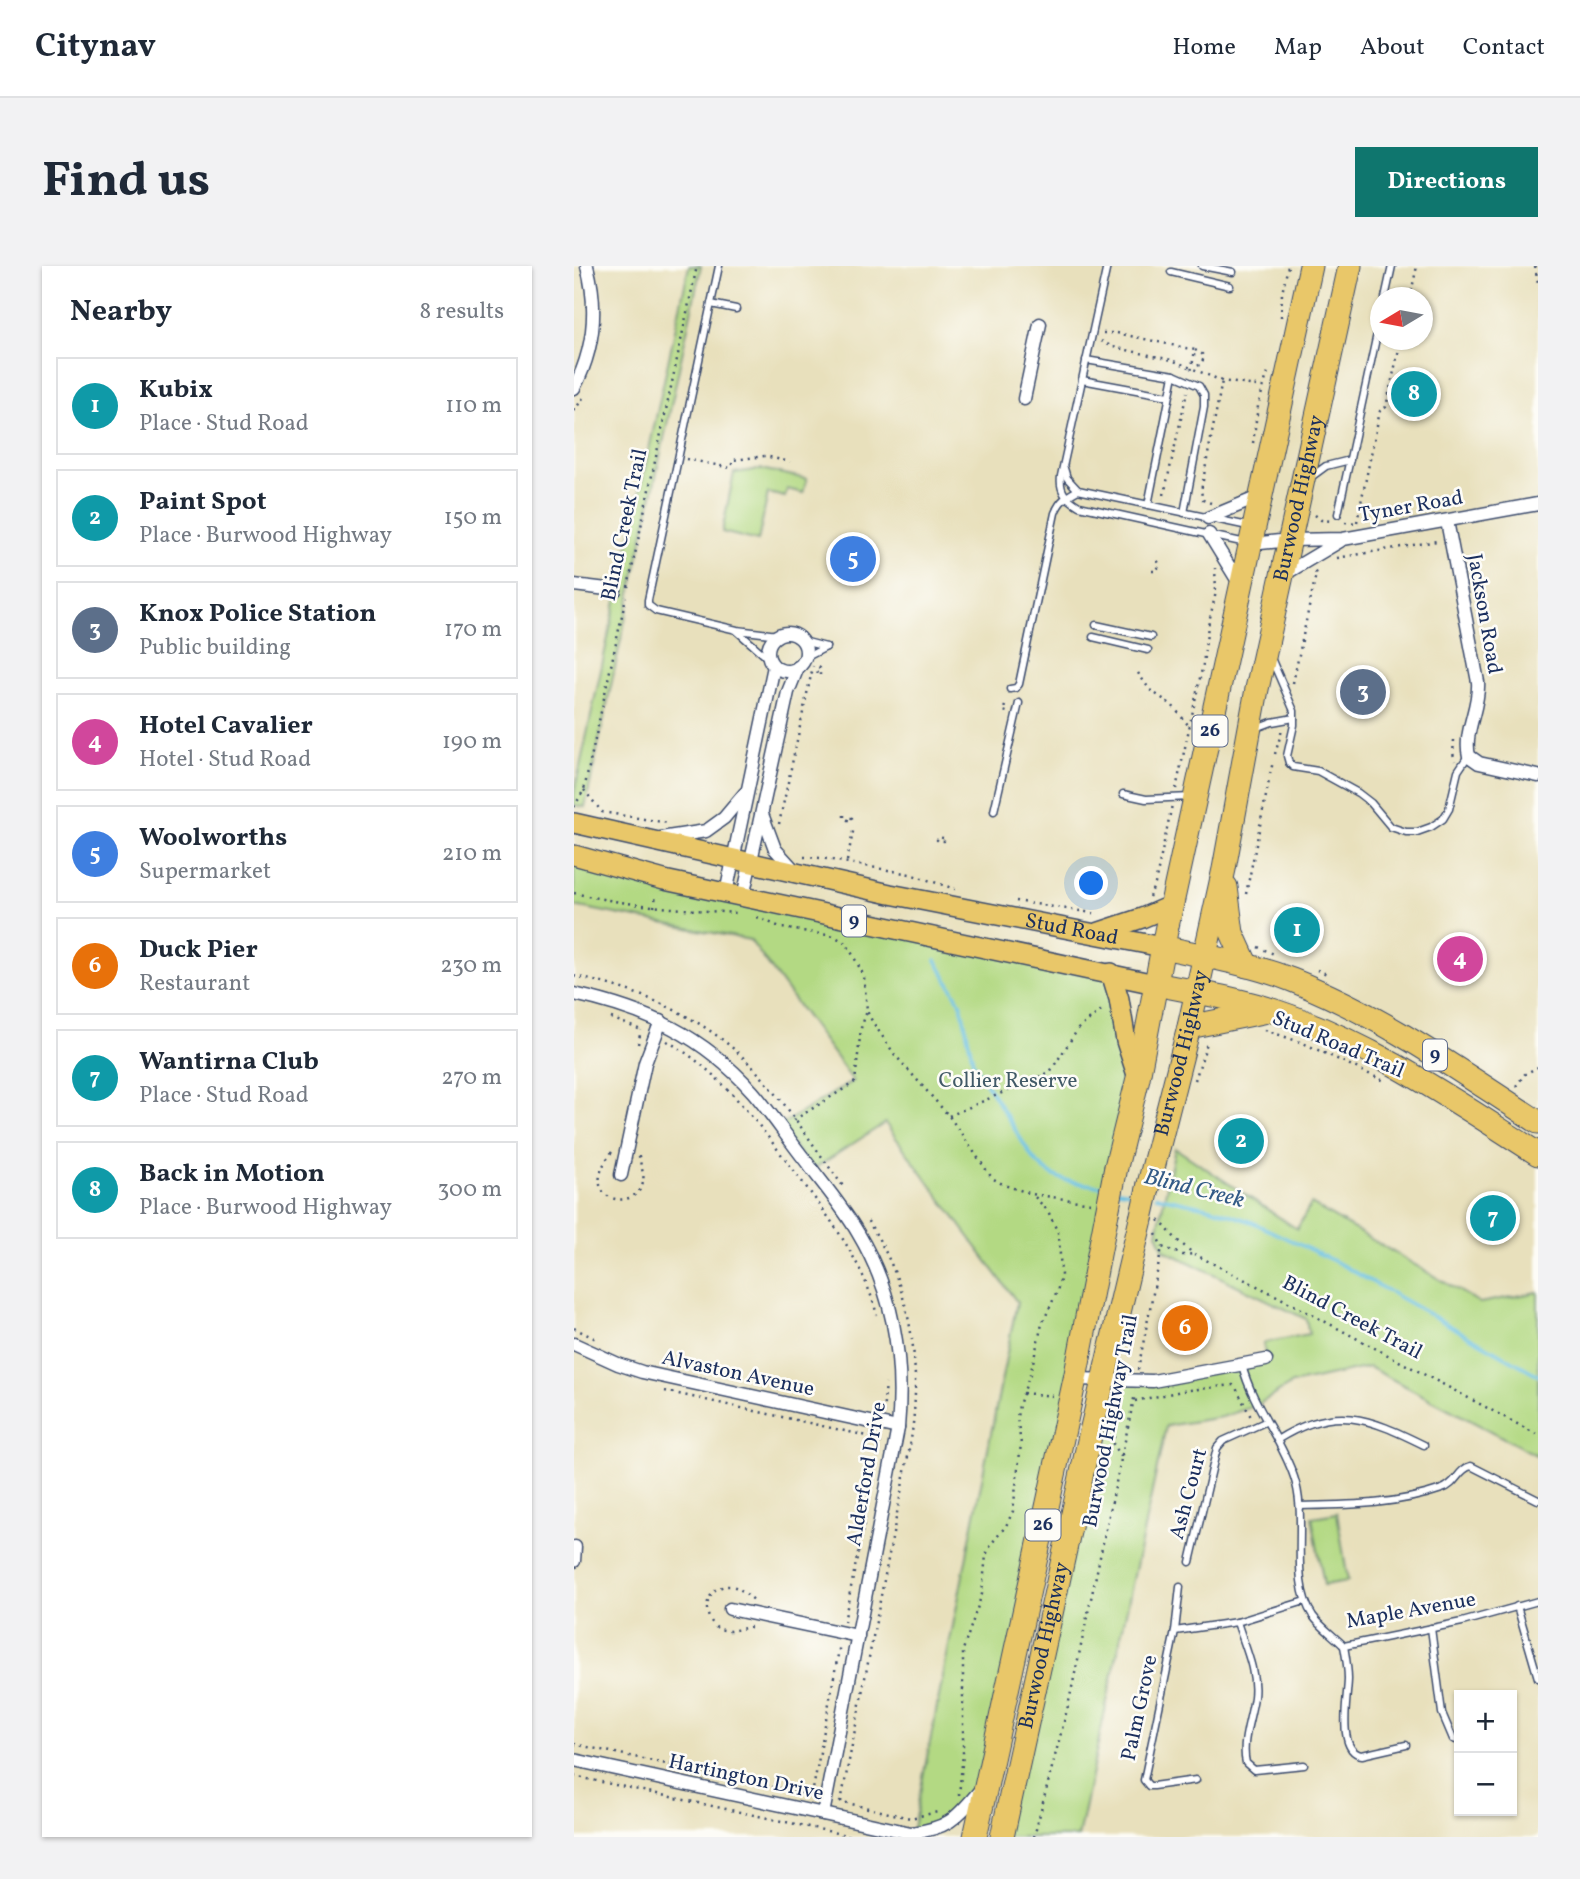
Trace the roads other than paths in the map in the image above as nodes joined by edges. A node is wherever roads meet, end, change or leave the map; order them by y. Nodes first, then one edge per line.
1 (587, 266) edge
2 (719, 266) edge
3 (1107, 266) edge
4 (1202, 266) edge
5 (1311, 266) edge
6 (1350, 266) edge
7 (1392, 266) edge
8 (1229, 271) dead end
9 (1171, 272) dead end
10 (1226, 285) dead end
11 (1387, 287) edge
12 (711, 304) junction
13 (736, 309) dead end
14 (1040, 324) dead end
15 (1374, 350) edge
16 (1086, 360) junction
17 (1174, 375) junction
18 (1082, 380) junction
19 (574, 388) edge
20 (1169, 396) junction
21 (1024, 399) dead end
22 (1350, 460) junction
23 (1064, 468) junction
24 (1302, 484) junction
25 (1078, 489) junction
26 (1261, 496) junction
27 (1065, 497) junction
28 (1538, 504) edge
29 (1148, 505) junction
30 (1184, 513) junction
31 (1338, 514) dead end
32 (1208, 518) junction
33 (1447, 521) junction
34 (1209, 534) junction
35 (1253, 536) junction
36 (1343, 539) junction
37 (1290, 540) junction
38 (1281, 576) junction
39 (574, 585) edge
40 (1242, 587) junction
41 (615, 590) dead end
42 (1096, 625) dead end
43 (737, 630) junction
44 (778, 635) junction
45 (1093, 636) dead end
46 (1148, 636) dead end
47 (803, 641) junction
48 (1266, 647) junction
49 (1144, 649) dead end
50 (806, 660) junction
51 (772, 663) junction
52 (1010, 689) dead end
53 (1019, 703) dead end
54 (1294, 718) junction
55 (1249, 733) junction
56 (1469, 756) junction
57 (1538, 776) edge
58 (746, 791) junction
59 (1123, 794) dead end
60 (1185, 797) junction
61 (993, 811) dead end
62 (762, 814) junction
63 (574, 822) edge
64 (650, 840) junction
65 (574, 855) edge
66 (742, 860) junction
67 (797, 865) junction
68 (1224, 870) junction
69 (736, 901) junction
70 (1172, 905) junction
71 (1096, 934) junction
72 (1162, 947) junction
73 (1204, 956) junction
74 (1249, 956) junction
75 (1111, 973) junction
76 (1155, 984) junction
77 (1197, 992) junction
78 (574, 994) edge
79 (1268, 1020) junction
80 (661, 1021) junction
81 (1189, 1027) junction
82 (1138, 1078) junction
83 (1538, 1122) edge
84 (1538, 1154) edge
85 (621, 1175) dead end
86 (574, 1344) edge
87 (1266, 1360) dead end
88 (1242, 1364) junction
89 (1075, 1379) junction
90 (1102, 1381) junction
91 (1265, 1422) junction
92 (898, 1428) junction
93 (1277, 1440) junction
94 (1424, 1445) dead end
95 (1538, 1500) edge
96 (1300, 1506) junction
97 (575, 1547) edge
98 (574, 1561) edge
99 (1190, 1562) dead end
100 (1180, 1587) dead end
101 (1306, 1601) junction
102 (1538, 1601) edge
103 (1517, 1606) junction
104 (730, 1609) dead end
105 (1237, 1622) junction
106 (1431, 1628) junction
107 (1175, 1631) junction
108 (858, 1636) junction
109 (1344, 1646) junction
110 (1538, 1678) edge
111 (1454, 1738) edge
112 (1406, 1745) dead end
113 (574, 1760) edge
114 (1304, 1765) dead end
115 (1196, 1780) dead end
116 (987, 1782) junction
117 (822, 1814) junction
118 (913, 1835) edge
119 (975, 1837) edge
120 (1002, 1837) edge

1 - 19 street
2 - 12 lane
3 - 16 lane
4 - 8 lane
5 - 26 highway, Burwood Highway / 26
6 - 24 highway, Burwood Highway / 26
7 - 11 lane
9 - 10 lane
12 - 13 lane
12 - 43 lane
14 - 21 street
15 - 22 lane, Burwood Highway
16 - 17 lane
16 - 18 lane
17 - 20 lane
17 - 30 lane
18 - 20 lane
18 - 23 lane
20 - 29 lane
22 - 24 lane
22 - 31 lane, Burwood Highway
23 - 25 lane
23 - 27 lane
24 - 37 highway, Burwood Highway / 26
25 - 27 lane
25 - 29 lane
26 - 32 street
26 - 35 highway, Burwood Highway / 26
27 - 34 lane
27 - 52 lane
28 - 33 street, Tyner Road
29 - 30 lane
30 - 32 lane
32 - 35 lane
33 - 36 street, Tyner Road
33 - 56 street, Jackson Road
34 - 35 lane
34 - 40 street
35 - 37 street, Tyner Road
35 - 40 highway, Burwood Highway / 26
36 - 37 street, Tyner Road
36 - 38 street
37 - 38 highway, Burwood Highway / 26
38 - 48 highway, Burwood Highway / 26
39 - 41 street
40 - 60 highway, Burwood Highway / 26
42 - 46 lane
43 - 44 lane
43 - 51 lane
44 - 47 street
44 - 51 street
45 - 49 lane
47 - 50 street
47 - 50 lane
48 - 54 lane
48 - 55 highway, Burwood Highway / 26
50 - 51 street
50 - 62 street
51 - 58 street
53 - 61 lane
54 - 55 lane
54 - 56 lane
55 - 68 highway, Burwood Highway / 26
56 - 57 street
58 - 64 street
58 - 66 street
59 - 60 lane
60 - 70 highway, Burwood Highway / 26
62 - 66 street
62 - 67 street
63 - 64 main road, Stud Road / 9
64 - 66 main road, Stud Road / 9
65 - 69 main road, Stud Road / 9
66 - 67 main road, Stud Road / 9
66 - 69 street
67 - 71 main road, Stud Road / 9
68 - 73 highway, Burwood Highway / 26
68 - 74 highway
69 - 75 main road, Stud Road / 9
70 - 71 main road
70 - 72 highway, Burwood Highway / 26
71 - 72 main road, Stud Road / 9
72 - 73 highway, Stud Road / 9
72 - 76 highway, Burwood Highway / 26
73 - 74 highway, Stud Road / 9
73 - 77 highway, Burwood Highway / 26
74 - 83 highway, Stud Road / 9
75 - 76 main road, Stud Road / 9
75 - 82 main road
76 - 77 highway, Stud Road / 9
76 - 82 highway, Burwood Highway / 26
77 - 79 highway, Stud Road / 9
77 - 81 highway, Burwood Highway / 26
78 - 80 street, Alderford Drive
79 - 81 highway
79 - 84 highway, Stud Road / 9
80 - 85 street
80 - 92 street, Alderford Drive
81 - 90 highway, Burwood Highway / 26, bridge
82 - 89 highway, Burwood Highway / 26, bridge
86 - 92 street, Alvaston Avenue
87 - 88 street
88 - 90 street
88 - 91 lane, Maple Avenue
89 - 90 street
89 - 116 highway, Burwood Highway / 26
90 - 120 highway, Burwood Highway / 26
91 - 93 lane, Maple Avenue
91 - 99 lane, Ash Court
92 - 108 street, Alderford Drive
93 - 94 lane
93 - 96 lane, Maple Avenue
95 - 96 lane
96 - 101 lane, Maple Avenue
97 - 98 street
100 - 107 lane, Palm Grove
101 - 105 lane, Palm Grove
101 - 109 lane, Maple Avenue
102 - 103 lane, Maple Avenue
103 - 106 lane, Maple Avenue
103 - 110 lane
104 - 108 street
105 - 107 lane, Palm Grove
105 - 114 lane
106 - 109 lane, Maple Avenue
106 - 111 lane
107 - 115 lane, Palm Grove
108 - 117 street, Alderford Drive
109 - 112 lane
113 - 117 street, Hartington Drive
116 - 118 street, Hartington Drive
116 - 119 highway, Burwood Highway / 26
117 - 118 street, Hartington Drive

